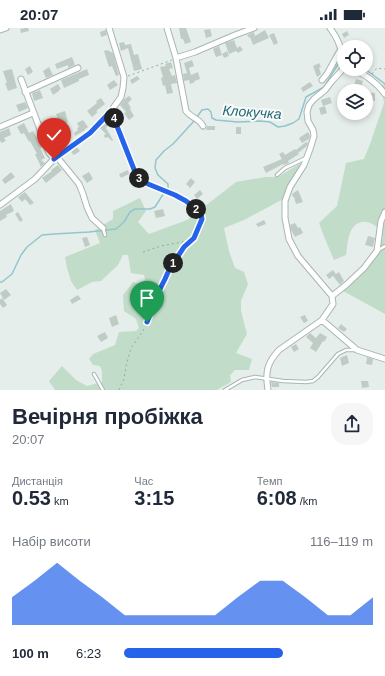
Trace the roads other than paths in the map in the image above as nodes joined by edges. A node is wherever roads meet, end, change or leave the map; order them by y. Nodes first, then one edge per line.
1 (6, 28) edge
2 (109, 28) edge
3 (167, 28) edge
4 (254, 28) edge
5 (330, 28) edge
6 (0, 30) edge
7 (337, 40) edge
8 (337, 56) edge
9 (176, 58) junction
10 (78, 68) dead end
11 (337, 76) edge
12 (365, 76) edge
13 (21, 79) dead end
14 (322, 80) dead end
15 (25, 92) junction
16 (385, 94) edge
17 (111, 111) junction
18 (33, 113) junction
19 (203, 126) dead end
20 (0, 127) edge
21 (307, 157) junction
22 (55, 158) junction
23 (277, 176) dead end
24 (162, 190) joint
25 (0, 205) edge
26 (199, 211) road end
27 (385, 212) edge
28 (104, 231) dead end
29 (385, 246) edge
30 (377, 251) junction
31 (332, 296) junction
32 (322, 320) junction
33 (357, 350) junction
34 (385, 359) edge
35 (94, 374) dead end
36 (266, 379) junction
37 (103, 390) edge
38 (225, 390) edge
39 (268, 390) edge

1 - 6 street
2 - 17 street
3 - 9 street
4 - 9 street
5 - 7 street
8 - 14 street
9 - 19 street
10 - 15 street
11 - 21 street
12 - 16 street
13 - 15 street
15 - 18 street
17 - 22 street
17 - 24 street
18 - 20 street
18 - 22 street
21 - 23 lane
21 - 31 street
22 - 25 street
22 - 28 street
24 - 26 lane
27 - 30 street
29 - 30 lane
30 - 31 street
31 - 32 street
32 - 33 street
32 - 36 street
33 - 34 street
33 - 36 lane
35 - 37 lane
36 - 38 lane
36 - 39 street

